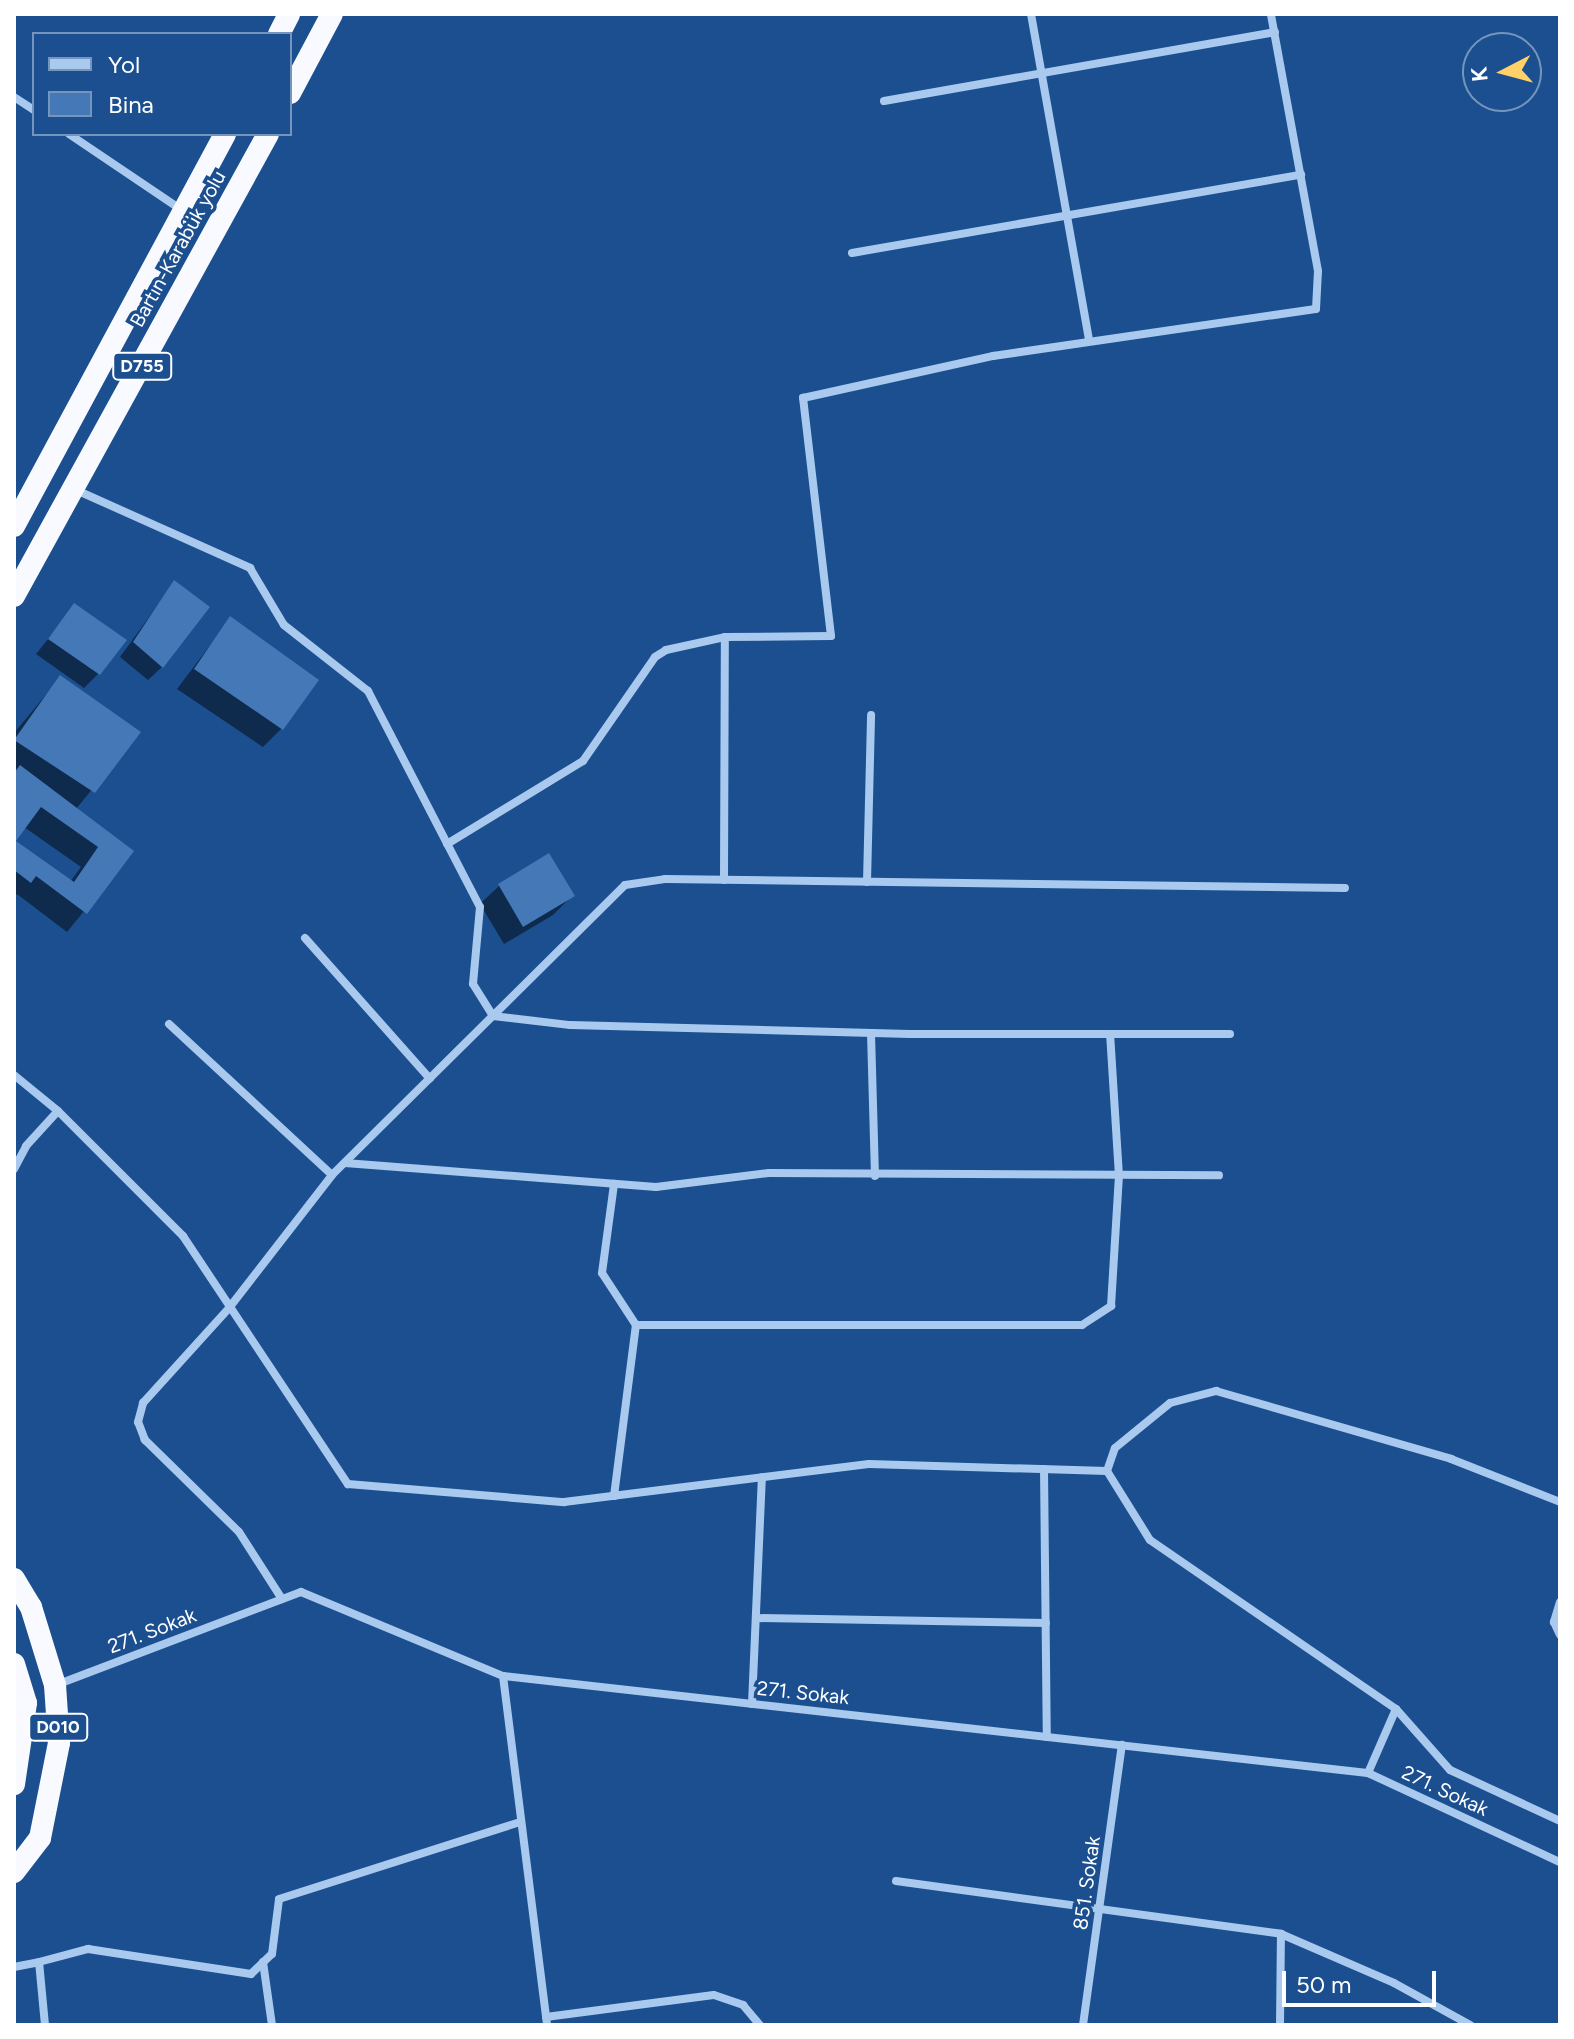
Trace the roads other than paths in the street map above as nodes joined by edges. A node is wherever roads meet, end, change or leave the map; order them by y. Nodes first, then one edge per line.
1 (289, 14) edge
2 (332, 14) edge
3 (1031, 14) edge
4 (1271, 14) edge
5 (280, 32) edge
6 (1275, 32) junction
7 (1045, 73) junction
8 (292, 89) edge
9 (14, 97) edge
10 (884, 101) dead end
11 (32, 109) edge
12 (72, 136) edge
13 (224, 136) edge
14 (267, 136) edge
15 (1301, 175) junction
16 (184, 211) junction
17 (1069, 215) junction
18 (852, 253) dead end
19 (1089, 340) junction
20 (74, 489) junction
21 (14, 526) edge
22 (14, 596) edge
23 (725, 637) junction
24 (871, 715) dead end
25 (447, 844) junction
26 (724, 880) junction
27 (867, 882) junction
28 (1345, 888) dead end
29 (305, 938) dead end
30 (493, 1016) junction
31 (169, 1024) dead end
32 (871, 1033) junction
33 (1110, 1034) junction
34 (1230, 1034) dead end
35 (14, 1075) edge
36 (430, 1079) junction
37 (58, 1111) junction
38 (345, 1163) junction
39 (14, 1169) edge
40 (332, 1175) junction
41 (1219, 1175) dead end
42 (875, 1176) junction
43 (1119, 1176) junction
44 (614, 1184) junction
45 (229, 1308) junction
46 (636, 1325) junction
47 (1044, 1469) junction
48 (1107, 1471) junction
49 (762, 1477) junction
50 (614, 1496) junction
51 (1560, 1502) edge
52 (14, 1579) edge
53 (282, 1599) junction
54 (1560, 1602) edge
55 (756, 1618) junction
56 (1046, 1623) junction
57 (1560, 1635) edge
58 (14, 1664) edge
59 (503, 1676) junction
60 (55, 1685) junction
61 (752, 1704) junction
62 (1396, 1709) junction
63 (1047, 1737) junction
64 (1122, 1745) junction
65 (1368, 1773) junction
66 (14, 1784) edge
67 (1560, 1821) edge
68 (521, 1822) junction
69 (1560, 1862) edge
70 (14, 1872) edge
71 (896, 1881) dead end
72 (1101, 1909) junction
73 (1281, 1934) junction
74 (39, 1962) junction
75 (263, 1962) junction
76 (14, 1967) edge
77 (546, 2021) edge
78 (45, 2025) edge
79 (272, 2025) edge
80 (760, 2025) edge
81 (1083, 2025) edge
82 (1280, 2025) edge
83 (1470, 2025) edge

1 - 5 highway
2 - 8 highway
3 - 7 street
4 - 6 street
6 - 7 street
6 - 15 street
7 - 10 street
7 - 17 street
9 - 11 street
12 - 16 street
13 - 16 highway, Bartın-Karabük yolu / D755
14 - 20 highway, Bartın-Karabük yolu / D755
15 - 17 street
15 - 19 street
16 - 21 highway, Bartın-Karabük yolu / D755
17 - 18 street
17 - 19 street
19 - 23 street
20 - 22 highway, Bartın-Karabük yolu / D755
20 - 25 street
23 - 25 street
23 - 26 street
24 - 27 street
25 - 30 street
26 - 27 street
26 - 30 street
27 - 28 street
29 - 36 street
30 - 32 street
30 - 36 street
31 - 40 street
32 - 33 street
32 - 42 street
33 - 34 street
33 - 43 street
35 - 37 street
36 - 38 street
37 - 39 street
37 - 45 street
38 - 40 street
38 - 44 street
40 - 45 street
41 - 43 street
42 - 43 street
42 - 44 street
43 - 46 street
44 - 46 street
45 - 50 street
45 - 53 street
46 - 50 street
47 - 48 street
47 - 49 street
47 - 56 street
48 - 51 street
48 - 62 street
49 - 50 street
49 - 55 street
52 - 60 highway, D010
53 - 59 street, 271. Sokak
53 - 60 street, 271. Sokak
54 - 57 street
55 - 56 street
55 - 61 street
56 - 63 street
58 - 66 highway, D010
59 - 61 street, 271. Sokak
59 - 68 street
60 - 70 highway, D010
61 - 63 street, 271. Sokak
62 - 65 street
62 - 67 street
63 - 64 street, 271. Sokak
64 - 65 street, 271. Sokak
64 - 72 street, 851. Sokak
65 - 69 street, 271. Sokak
68 - 75 street
68 - 77 street
71 - 72 street
72 - 73 street
72 - 81 street, 851. Sokak
73 - 82 street
73 - 83 street
74 - 75 street
74 - 76 street
74 - 78 street
75 - 79 street
77 - 80 street

